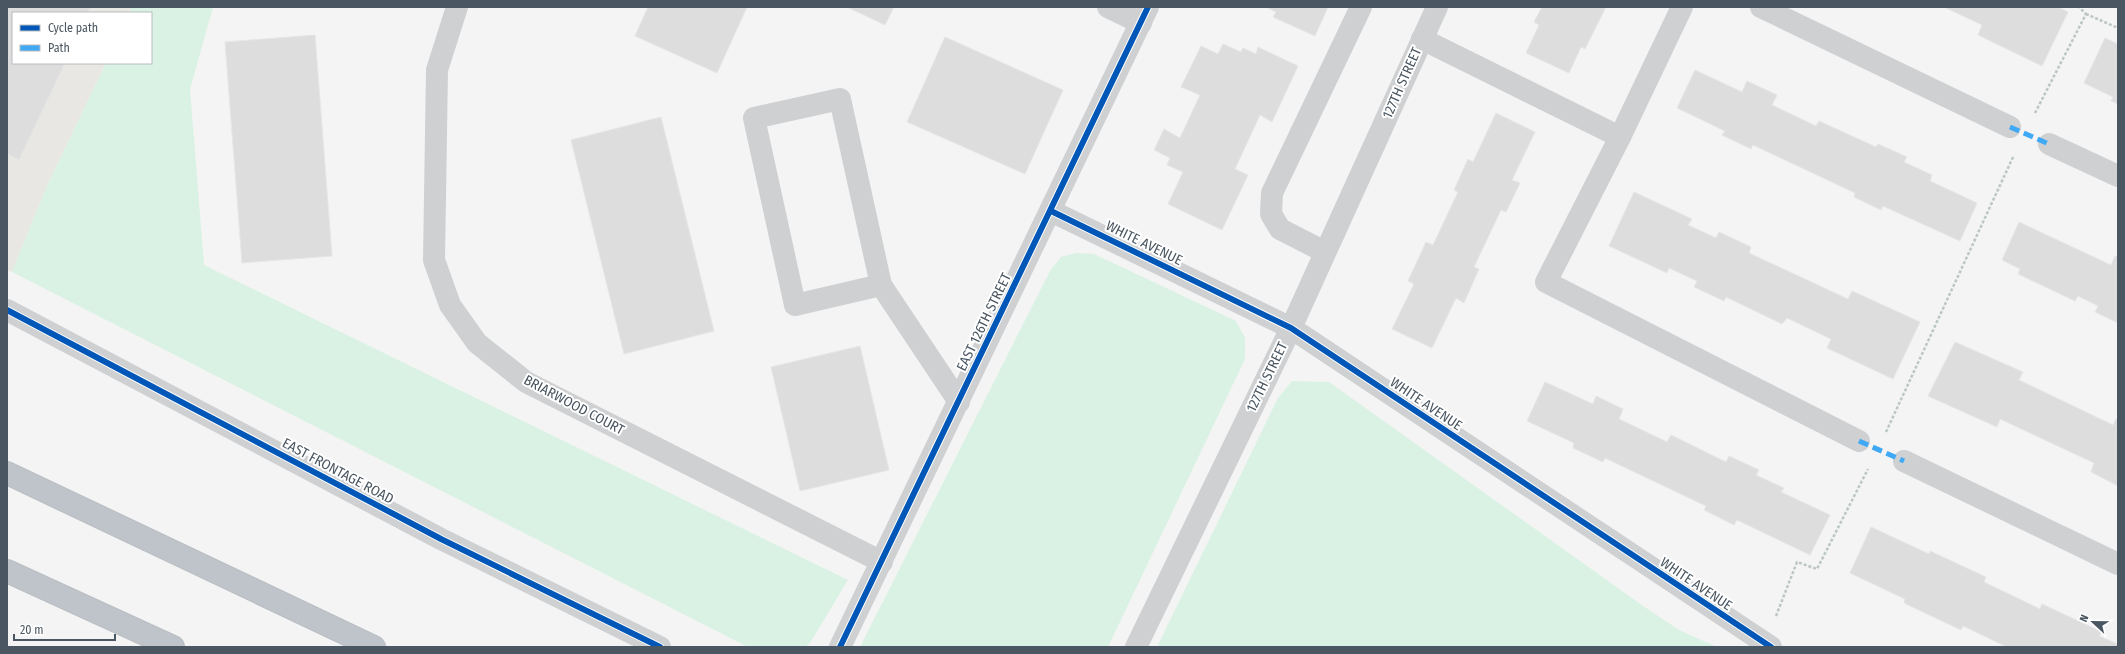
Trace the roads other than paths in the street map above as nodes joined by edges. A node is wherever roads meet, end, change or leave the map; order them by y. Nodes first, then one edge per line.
1 (457, 7) edge
2 (1108, 7) edge
3 (1360, 7) edge
4 (1437, 7) edge
5 (1682, 7) edge
6 (1761, 7) edge
7 (1145, 15) edge
8 (1422, 39) junction
9 (2010, 127) dead end
10 (1620, 137) junction
11 (2049, 144) dead end
12 (2118, 176) edge
13 (1051, 211) junction
14 (1325, 252) junction
15 (881, 285) junction
16 (7, 310) edge
17 (1291, 328) junction
18 (959, 402) junction
19 (1859, 441) dead end
20 (1904, 461) dead end
21 (7, 473) edge
22 (882, 562) junction
23 (2118, 564) edge
24 (7, 571) edge
25 (1768, 646) edge
26 (173, 647) edge
27 (374, 647) edge
28 (660, 647) edge
29 (840, 647) edge
30 (1136, 647) edge

1 - 22 street, BRIARWOOD COURT
2 - 7 street
3 - 14 street
4 - 8 street, 127TH STREET
5 - 10 street
6 - 9 street
7 - 13 street, EAST 126TH STREET
8 - 10 street
8 - 14 street, 127TH STREET
10 - 19 street
11 - 12 street
13 - 17 street, WHITE AVENUE
13 - 18 street, EAST 126TH STREET
14 - 17 street, 127TH STREET
15 - 15 street
15 - 18 street
16 - 28 street, EAST FRONTAGE ROAD
17 - 25 street, WHITE AVENUE
17 - 30 street, 127TH STREET
18 - 22 street, EAST 126TH STREET
20 - 23 street
21 - 27 highway
22 - 29 street, EAST 126TH STREET
24 - 26 highway

